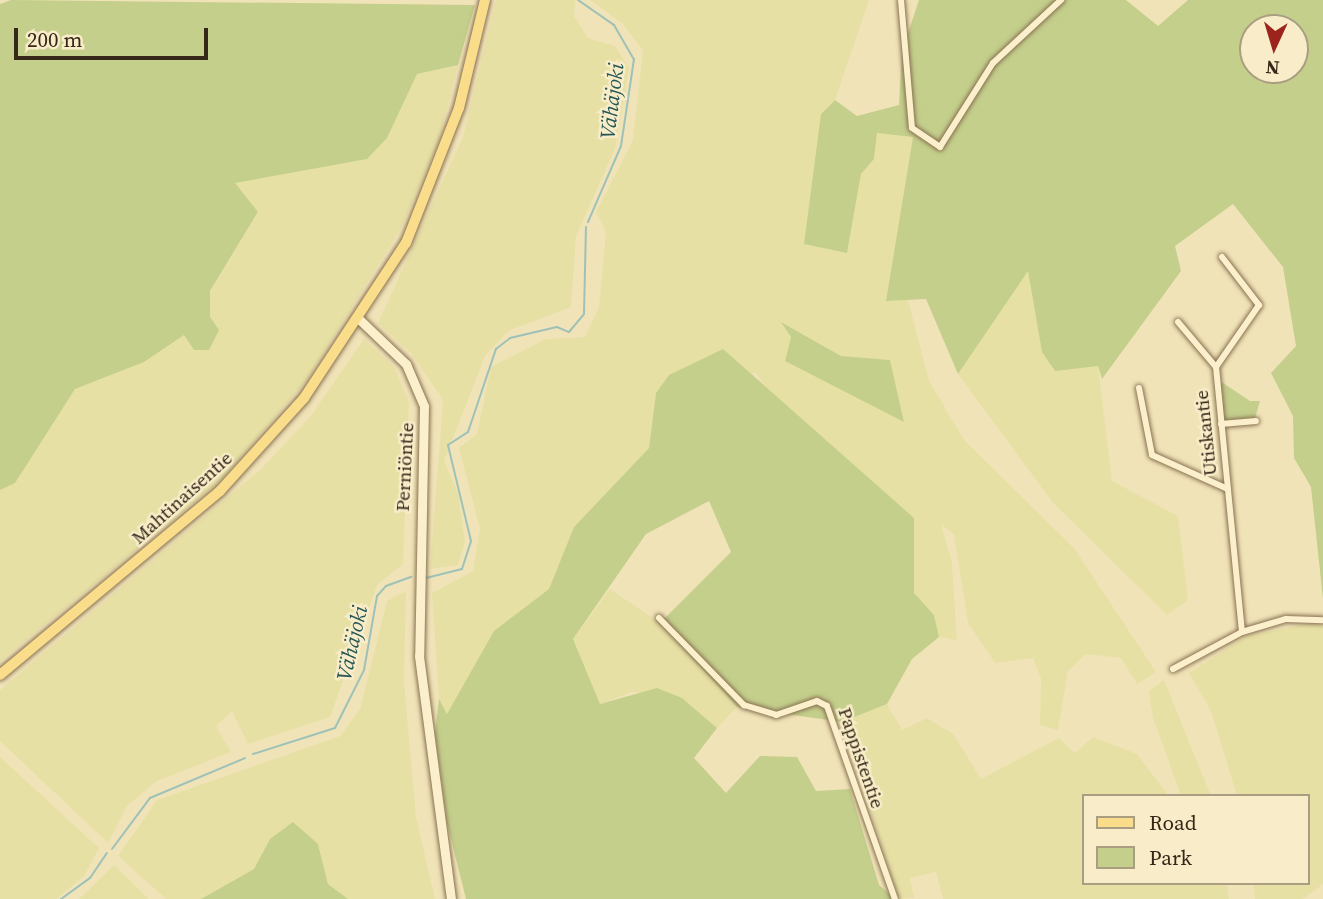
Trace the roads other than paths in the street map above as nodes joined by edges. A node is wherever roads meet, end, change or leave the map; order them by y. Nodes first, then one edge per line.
1 (485, 0) edge
2 (901, 0) edge
3 (1061, 0) edge
4 (1222, 257) dead end
5 (360, 320) junction
6 (1178, 322) dead end
7 (1216, 367) junction
8 (1139, 388) dead end
9 (1256, 421) dead end
10 (1221, 424) junction
11 (1228, 489) junction
12 (659, 618) dead end
13 (1323, 620) edge
14 (1242, 632) junction
15 (1173, 669) dead end
16 (0, 675) edge
17 (451, 899) edge
18 (895, 899) edge

1 - 5 main road
2 - 3 street
4 - 7 street, Utiskantie
5 - 16 main road, Mahtinaisentie
5 - 17 main road, Perniöntie
6 - 7 street
7 - 10 street, Utiskantie
8 - 11 street
9 - 10 street
10 - 11 street, Utiskantie
11 - 14 street, Utiskantie
12 - 18 street, Pappistentie
13 - 14 street
14 - 15 street

